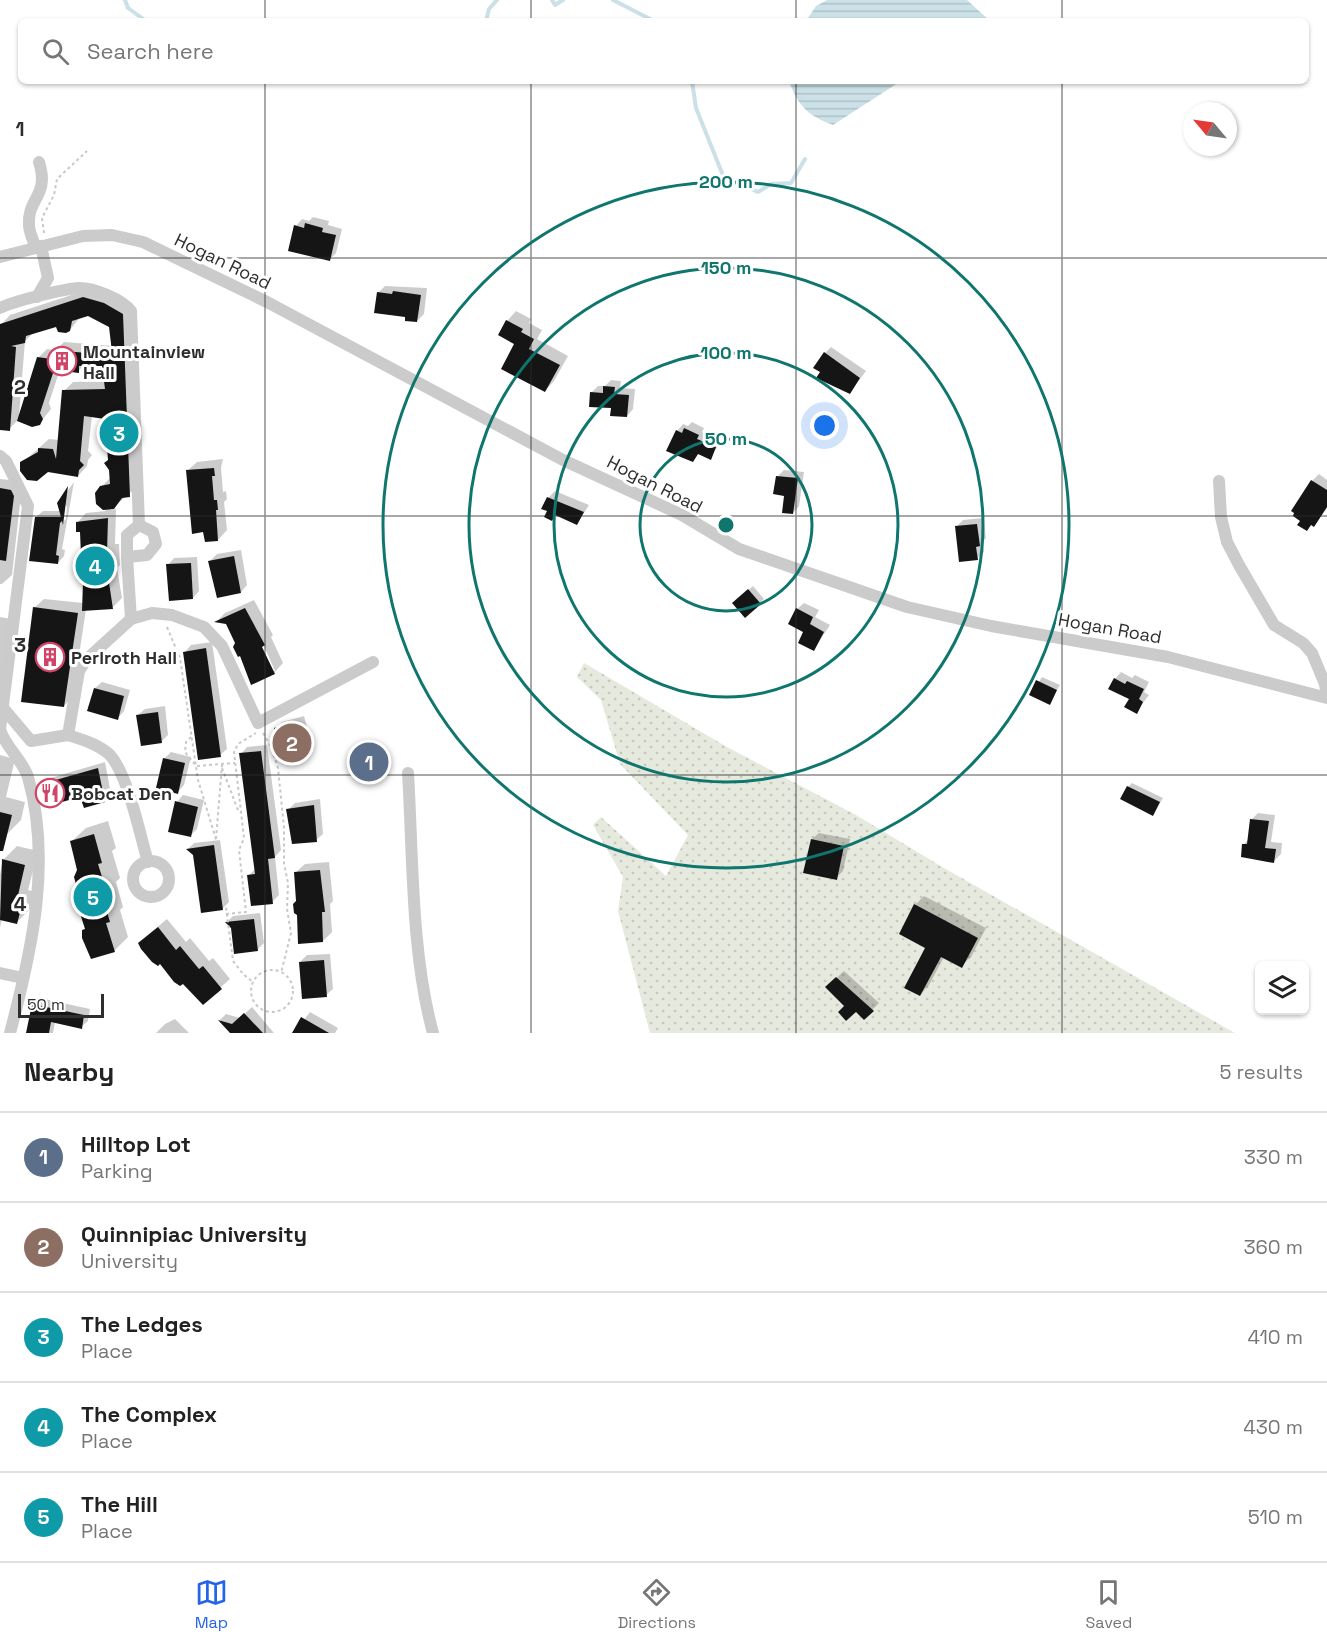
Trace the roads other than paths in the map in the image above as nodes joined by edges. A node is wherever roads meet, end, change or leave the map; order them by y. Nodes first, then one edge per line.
1 (39, 162) dead end
2 (40, 244) junction
3 (0, 257) edge
4 (37, 297) junction
5 (0, 308) edge
6 (0, 456) edge
7 (1219, 481) dead end
8 (139, 525) junction
9 (127, 557) junction
10 (131, 619) junction
11 (373, 662) dead end
12 (1327, 698) edge
13 (3, 708) junction
14 (68, 735) junction
15 (31, 741) junction
16 (19, 761) junction
17 (408, 773) dead end
18 (148, 862) dead end
19 (0, 973) edge
20 (23, 978) junction
21 (11, 1028) edge
22 (433, 1033) edge

1 - 2 street
2 - 3 street, Hogan Road
2 - 4 street
2 - 12 street, Hogan Road
4 - 5 street
4 - 8 street
6 - 13 street
7 - 12 street
8 - 9 street
8 - 9 street
9 - 10 street
10 - 11 street
10 - 14 street
13 - 15 street
13 - 16 street
14 - 15 street
14 - 18 street
15 - 16 street
16 - 20 street
17 - 22 street
19 - 20 street
20 - 21 street

